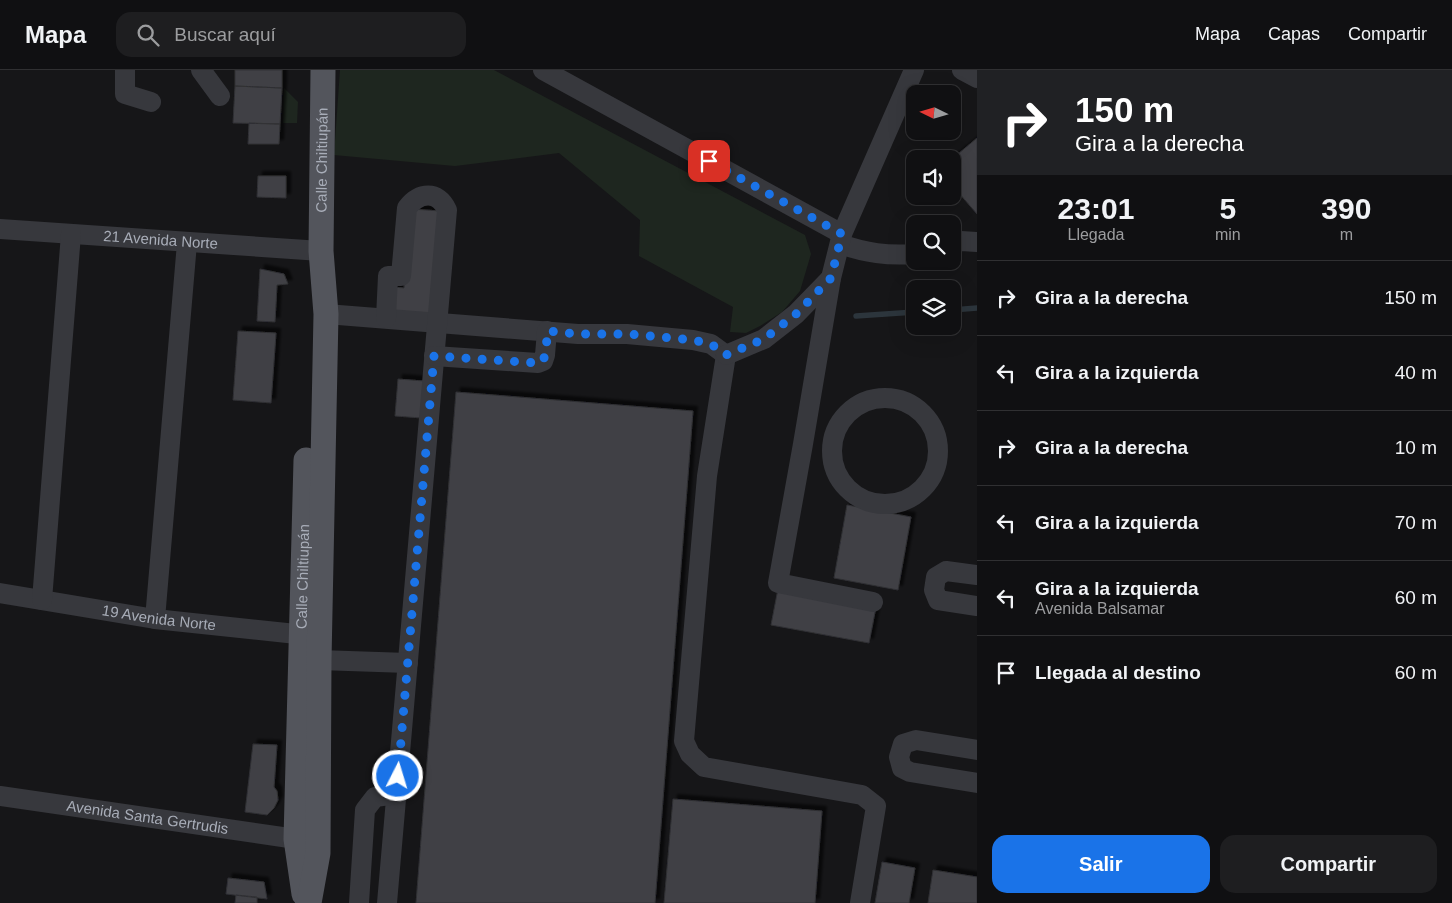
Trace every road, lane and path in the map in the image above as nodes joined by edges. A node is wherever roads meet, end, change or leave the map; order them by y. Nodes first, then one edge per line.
1 (125, 70) edge
2 (201, 70) edge
3 (323, 70) edge
4 (543, 70) edge
5 (914, 70) edge
6 (962, 70) edge
7 (977, 78) edge
8 (220, 96) dead end
9 (151, 102) dead end
10 (0, 229) edge
11 (71, 234) junction
12 (841, 239) junction
13 (961, 241) edge
14 (977, 242) edge
15 (187, 243) junction
16 (321, 251) junction
17 (906, 255) edge
18 (831, 278) junction
19 (326, 314) junction
20 (386, 318) junction
21 (437, 322) junction
22 (548, 331) junction
23 (726, 355) junction
24 (434, 356) junction
25 (804, 444) junction
26 (832, 449) junction
27 (977, 575) edge
28 (0, 594) edge
29 (42, 600) junction
30 (873, 602) dead end
31 (977, 606) edge
32 (155, 618) junction
33 (313, 644) junction
34 (408, 663) junction
35 (977, 750) edge
36 (977, 783) edge
37 (396, 794) junction
38 (0, 796) edge
39 (296, 839) junction
40 (305, 903) edge
41 (309, 903) edge
42 (359, 903) edge
43 (387, 903) edge
44 (860, 903) edge

1 - 9 street
2 - 8 street
3 - 16 main road, Calle Chiltiupán
4 - 12 street
5 - 12 street
6 - 7 street
10 - 11 street, 21 Avenida Norte
11 - 15 street, 21 Avenida Norte
11 - 29 street
12 - 17 street
12 - 18 street
13 - 14 street
15 - 16 street, 21 Avenida Norte
15 - 32 street
16 - 19 main road, Calle Chiltiupán
16 - 33 main road, Calle Chiltiupán
18 - 23 street
18 - 25 street
19 - 20 street
19 - 33 main road, Calle Chiltiupán
20 - 21 street
20 - 21 street
21 - 22 street
21 - 24 street
22 - 23 street
22 - 24 street
23 - 44 street
24 - 34 street
25 - 26 street
25 - 30 street
26 - 26 street
27 - 31 street
28 - 29 street, 19 Avenida Norte
29 - 32 street, 19 Avenida Norte
32 - 33 street, 19 Avenida Norte
33 - 34 street, 19 Avenida Norte
33 - 39 main road, Calle Chiltiupán
33 - 41 main road, Calle Chiltiupán
34 - 37 street
35 - 36 street
37 - 42 street
37 - 43 street
38 - 39 street, Avenida Santa Gertrudis
39 - 40 main road, Calle Chiltiupán

